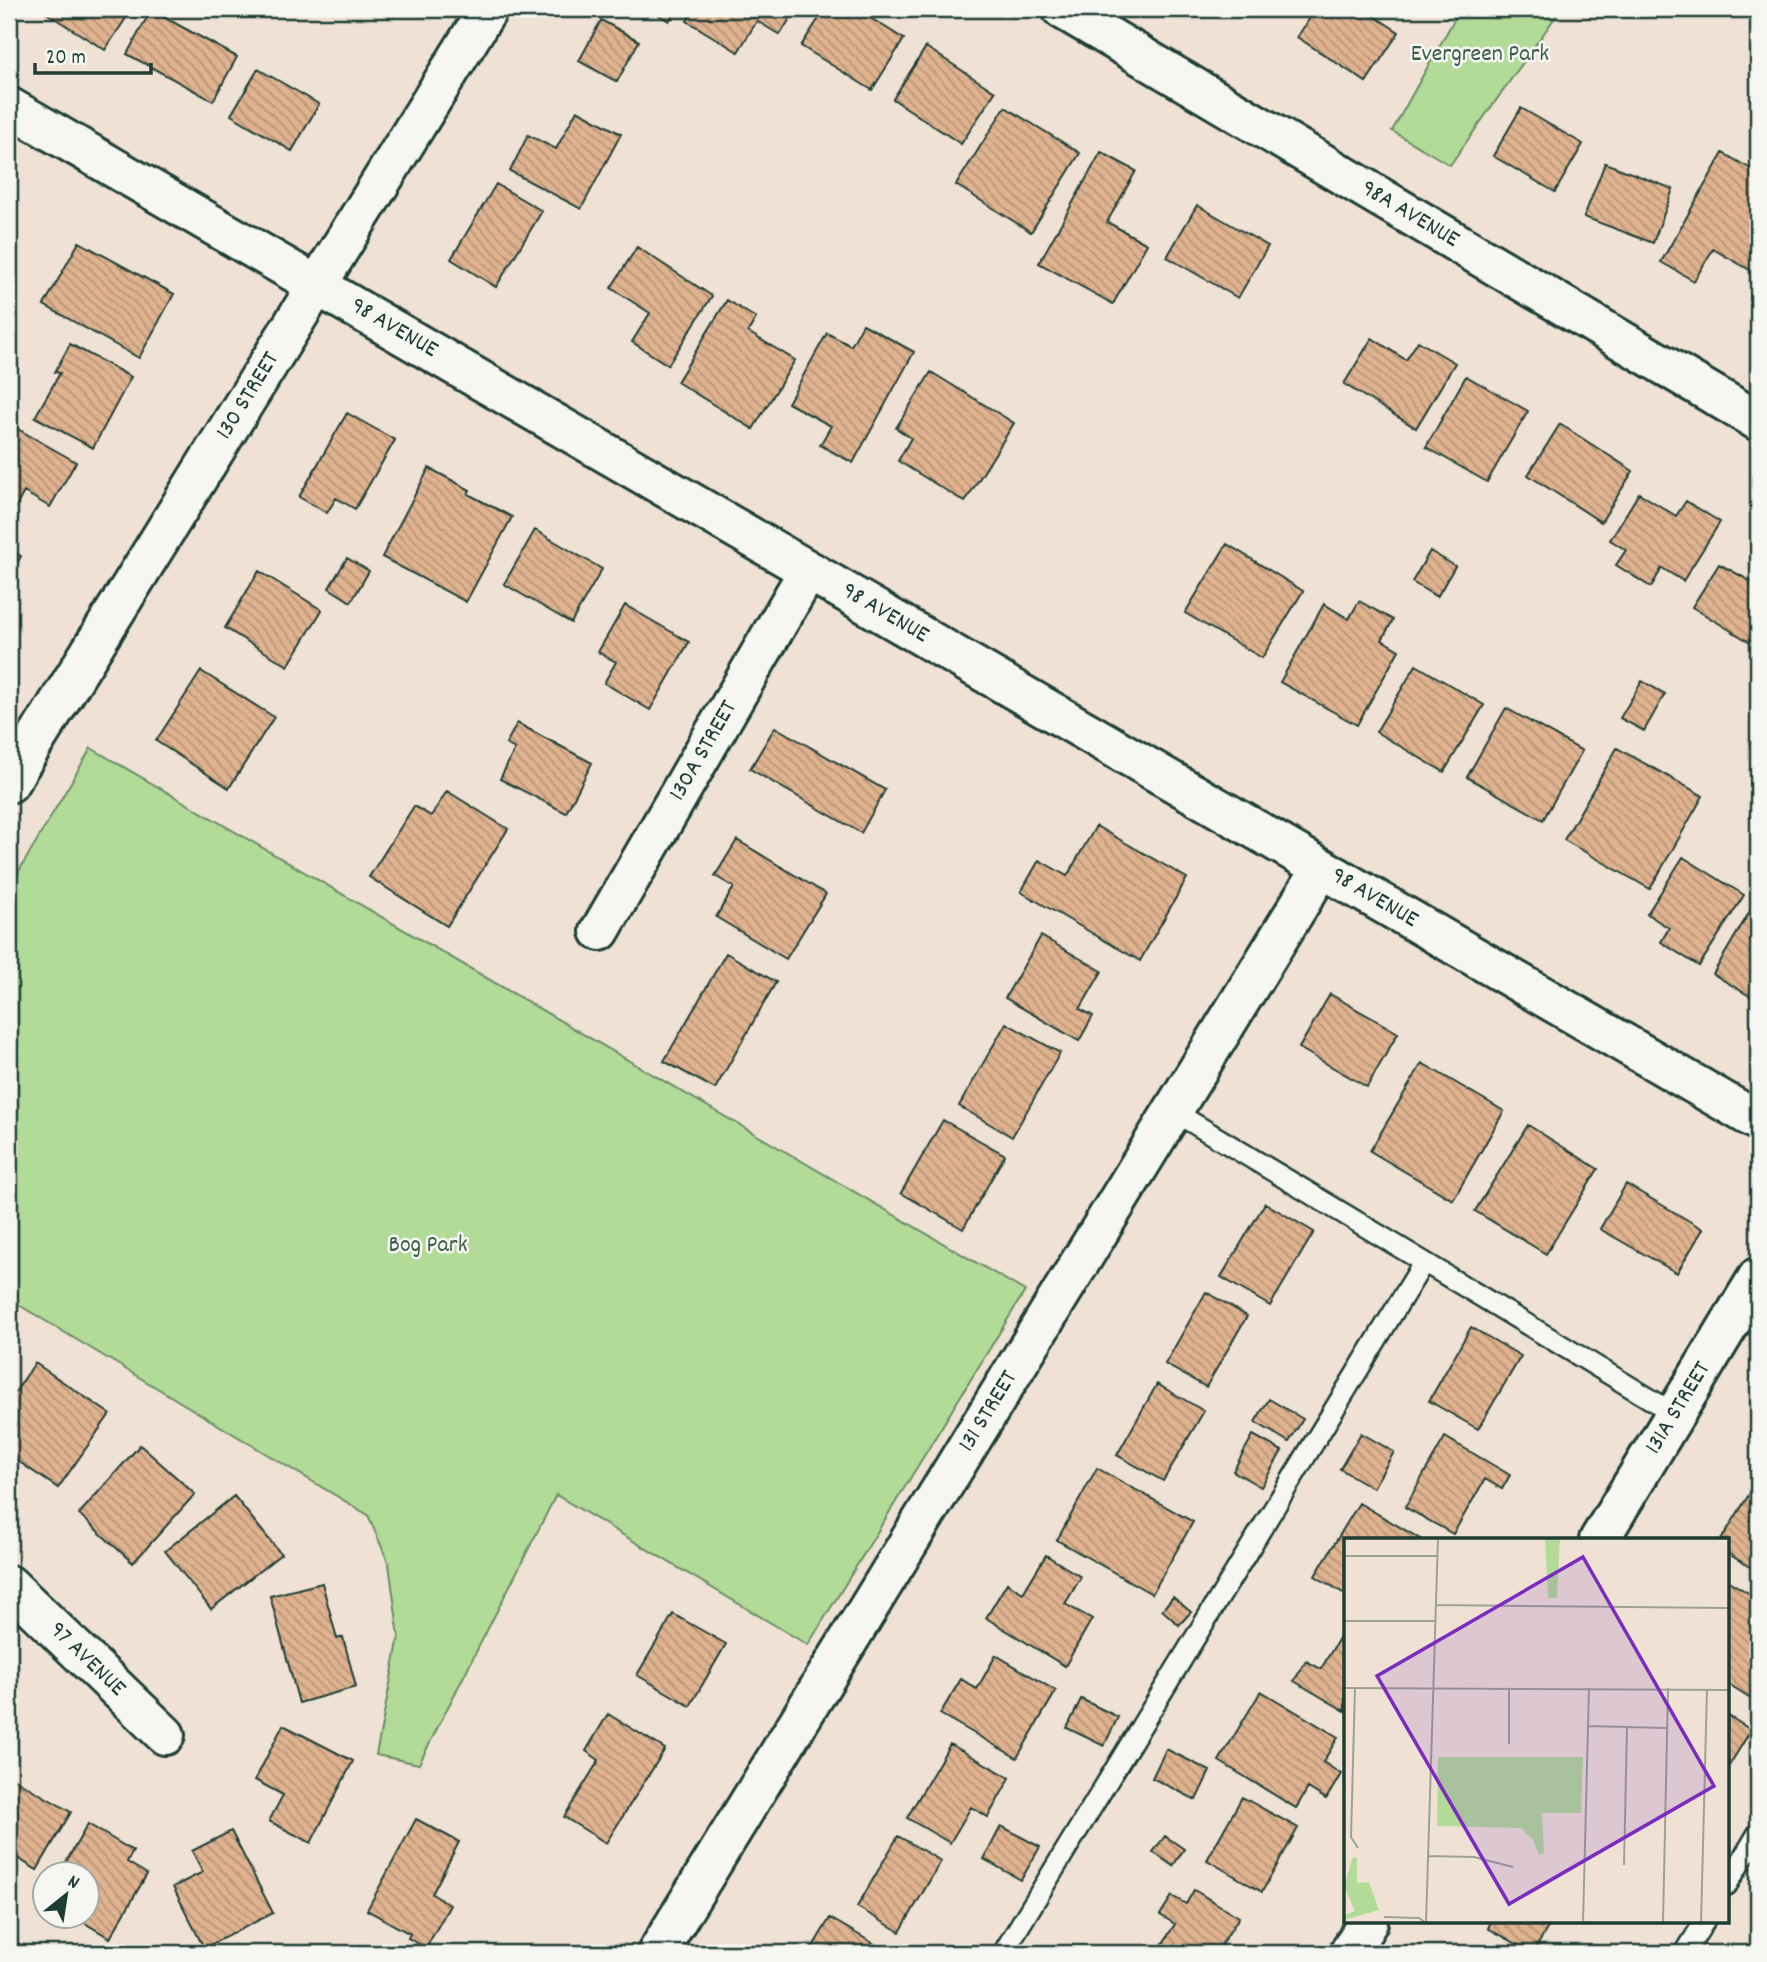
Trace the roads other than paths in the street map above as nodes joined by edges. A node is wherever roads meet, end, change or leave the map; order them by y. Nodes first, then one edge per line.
1 (488, 9) edge
2 (1062, 9) edge
3 (9, 107) edge
4 (317, 284) junction
5 (1758, 421) edge
6 (808, 571) junction
7 (9, 783) edge
8 (1321, 869) junction
9 (600, 931) dead end
10 (1173, 1111) junction
11 (1758, 1121) edge
12 (1424, 1262) junction
13 (1758, 1277) edge
14 (1675, 1414) junction
15 (1600, 1538) edge
16 (9, 1585) edge
17 (165, 1735) dead end
18 (1758, 1833) edge
19 (1728, 1883) edge
20 (1367, 1924) edge
21 (1703, 1924) edge
22 (657, 1953) edge
23 (1003, 1953) edge
24 (1349, 1953) edge
25 (1685, 1953) edge

1 - 4 street, 130 STREET
2 - 5 street, 98A AVENUE
3 - 4 street, 98 AVENUE
4 - 6 street, 98 AVENUE
4 - 7 street, 130 STREET
6 - 8 street, 98 AVENUE
6 - 9 street, 130A STREET
8 - 10 street, 131 STREET
8 - 11 street, 98 AVENUE
10 - 12 lane
10 - 22 street, 131 STREET
12 - 14 lane
12 - 23 lane
13 - 14 street, 131A STREET
14 - 15 street, 131A STREET
16 - 17 street, 97 AVENUE
18 - 19 lane
20 - 24 street
21 - 25 lane

